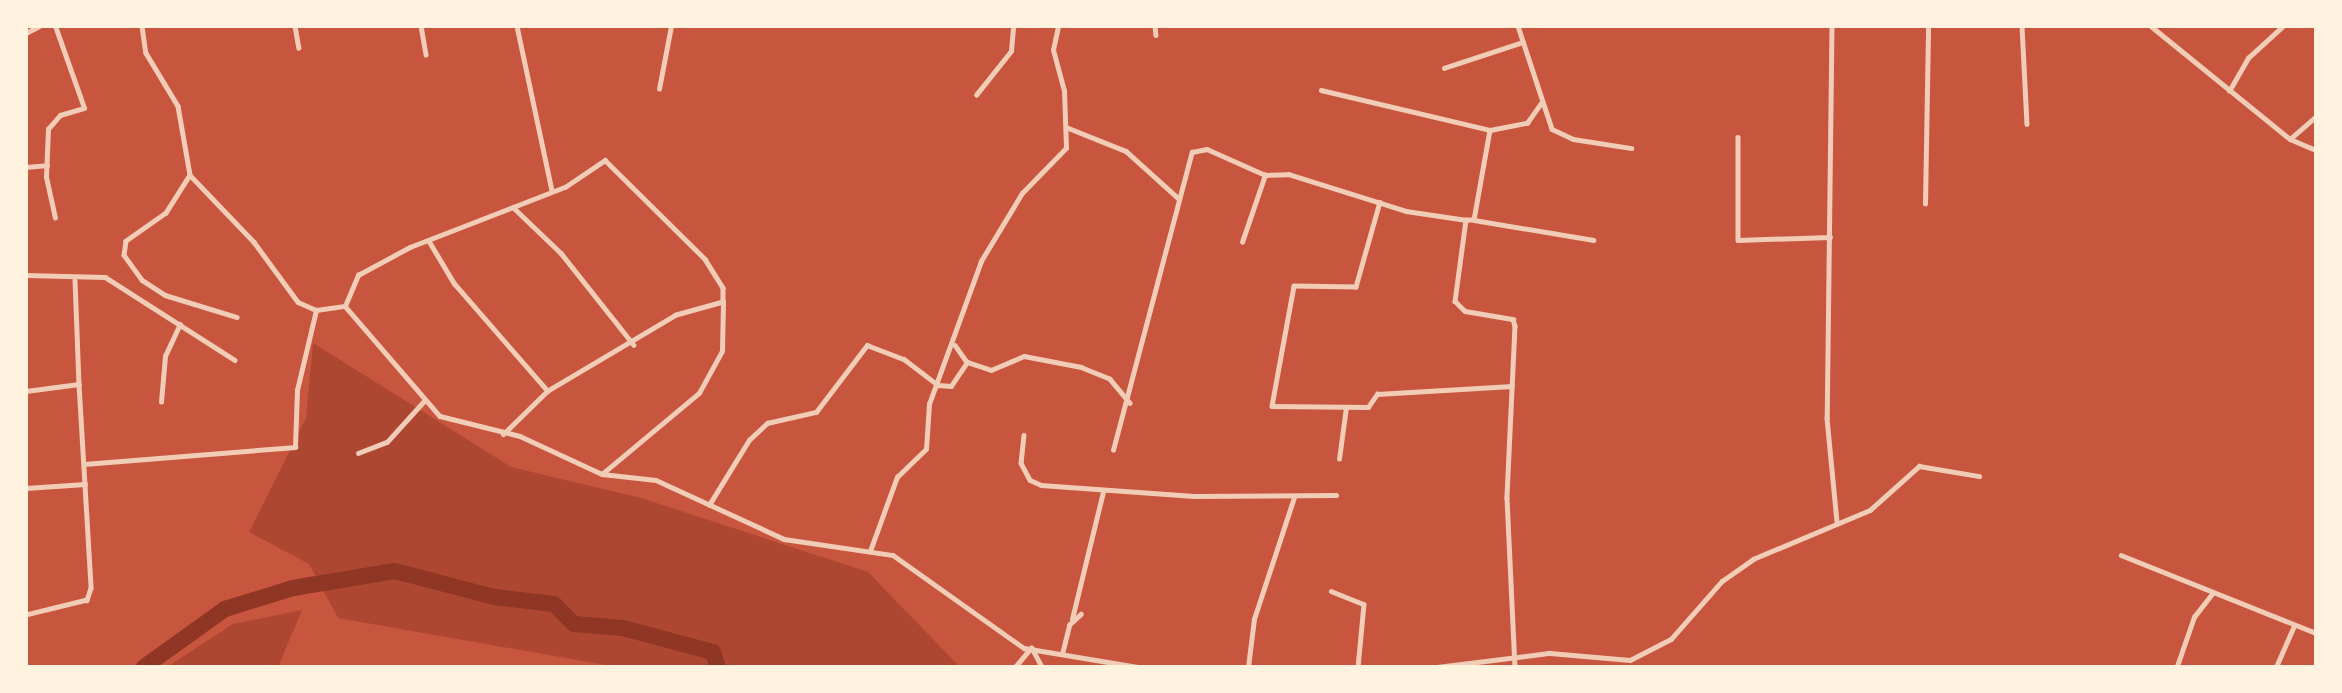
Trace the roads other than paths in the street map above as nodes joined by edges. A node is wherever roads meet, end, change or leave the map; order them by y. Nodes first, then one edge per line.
1 (40, 26) edge
2 (55, 26) edge
3 (142, 26) edge
4 (295, 26) edge
5 (421, 26) edge
6 (517, 26) edge
7 (671, 26) edge
8 (1013, 26) edge
9 (1058, 26) edge
10 (1155, 26) edge
11 (1518, 26) edge
12 (1832, 26) edge
13 (1928, 26) edge
14 (2022, 26) edge
15 (2151, 26) edge
16 (2283, 26) edge
17 (26, 33) edge
18 (1156, 35) dead end
19 (1523, 42) junction
20 (299, 48) dead end
21 (426, 55) dead end
22 (1444, 68) dead end
23 (659, 89) dead end
24 (1321, 90) dead end
25 (2229, 91) junction
26 (976, 96) dead end
27 (1541, 103) junction
28 (2316, 116) edge
29 (2027, 124) dead end
30 (1066, 127) junction
31 (1490, 130) junction
32 (1738, 137) dead end
33 (2290, 139) junction
34 (1630, 148) dead end
35 (2316, 150) edge
36 (47, 165) junction
37 (26, 167) edge
38 (190, 175) junction
39 (1265, 175) junction
40 (552, 191) junction
41 (1178, 198) junction
42 (1380, 202) junction
43 (1925, 204) dead end
44 (513, 207) junction
45 (55, 218) dead end
46 (1466, 220) junction
47 (1474, 220) junction
48 (1830, 237) junction
49 (1594, 240) dead end
50 (429, 241) junction
51 (1242, 242) dead end
52 (26, 275) edge
53 (75, 280) junction
54 (723, 302) junction
55 (345, 306) junction
56 (316, 310) junction
57 (237, 317) dead end
58 (180, 324) junction
59 (954, 344) junction
60 (634, 345) junction
61 (235, 360) dead end
62 (967, 362) junction
63 (79, 384) junction
64 (938, 385) junction
65 (1512, 386) junction
66 (26, 391) edge
67 (548, 391) junction
68 (424, 401) junction
69 (161, 402) dead end
70 (1130, 403) junction
71 (1346, 407) junction
72 (504, 434) junction
73 (1024, 435) dead end
74 (1113, 450) dead end
75 (358, 453) dead end
76 (1339, 459) dead end
77 (84, 464) junction
78 (602, 474) junction
79 (1979, 476) dead end
80 (85, 484) junction
81 (26, 488) edge
82 (1103, 492) junction
83 (1336, 495) dead end
84 (1294, 497) junction
85 (709, 505) junction
86 (1837, 521) junction
87 (870, 551) junction
88 (2120, 555) dead end
89 (1331, 591) dead end
90 (2213, 593) junction
91 (1081, 614) dead end
92 (26, 615) edge
93 (1072, 619) junction
94 (2292, 628) junction
95 (2316, 634) edge
96 (1031, 647) junction
97 (1062, 654) junction
98 (1513, 657) junction
99 (2178, 666) edge
100 (1015, 667) edge
101 (1042, 667) edge
102 (1137, 667) edge
103 (1248, 667) edge
104 (1358, 667) edge
105 (1437, 667) edge
106 (1515, 667) edge
107 (2276, 667) edge

1 - 17 street
2 - 36 street
3 - 38 street
4 - 20 street
5 - 21 street
6 - 40 street
7 - 23 street
8 - 26 street
9 - 30 street
10 - 18 street
11 - 19 street
12 - 48 street
13 - 43 street
14 - 29 street
15 - 25 street
16 - 25 street
19 - 22 street
19 - 27 street
24 - 31 street
25 - 33 street
27 - 31 street
27 - 34 street
28 - 33 street
30 - 41 street
30 - 59 street
31 - 47 street
32 - 48 street
33 - 35 street
36 - 37 street
36 - 45 street
38 - 56 street
38 - 57 street
39 - 41 street
39 - 42 street
39 - 51 street
40 - 44 street
40 - 54 street
41 - 70 street
42 - 46 street
42 - 71 street
44 - 50 street
44 - 60 street
46 - 47 street
46 - 65 street
47 - 49 street
48 - 86 street
50 - 55 street
50 - 67 street
52 - 53 street
53 - 58 street
53 - 63 street
54 - 60 street
54 - 78 street
55 - 56 street
55 - 68 street
56 - 77 street
58 - 61 street
58 - 69 street
59 - 62 street
59 - 64 street
60 - 67 street
62 - 64 street
62 - 70 street
63 - 66 street
63 - 77 street
64 - 85 street
64 - 87 street
65 - 71 street
65 - 98 street
67 - 72 street
68 - 72 street
68 - 75 street
70 - 74 street
71 - 76 street
72 - 78 street
73 - 82 street
77 - 80 street
78 - 85 street
79 - 86 street
80 - 81 street
80 - 92 street
82 - 84 street
82 - 93 street
83 - 84 street
84 - 103 street
85 - 87 street
86 - 98 street
87 - 96 street
88 - 90 street
89 - 104 street
90 - 94 street
90 - 99 street
91 - 93 street
93 - 97 street
94 - 95 street
94 - 107 street
96 - 97 street
96 - 100 street
96 - 101 street
97 - 102 street
98 - 105 street
98 - 106 street

